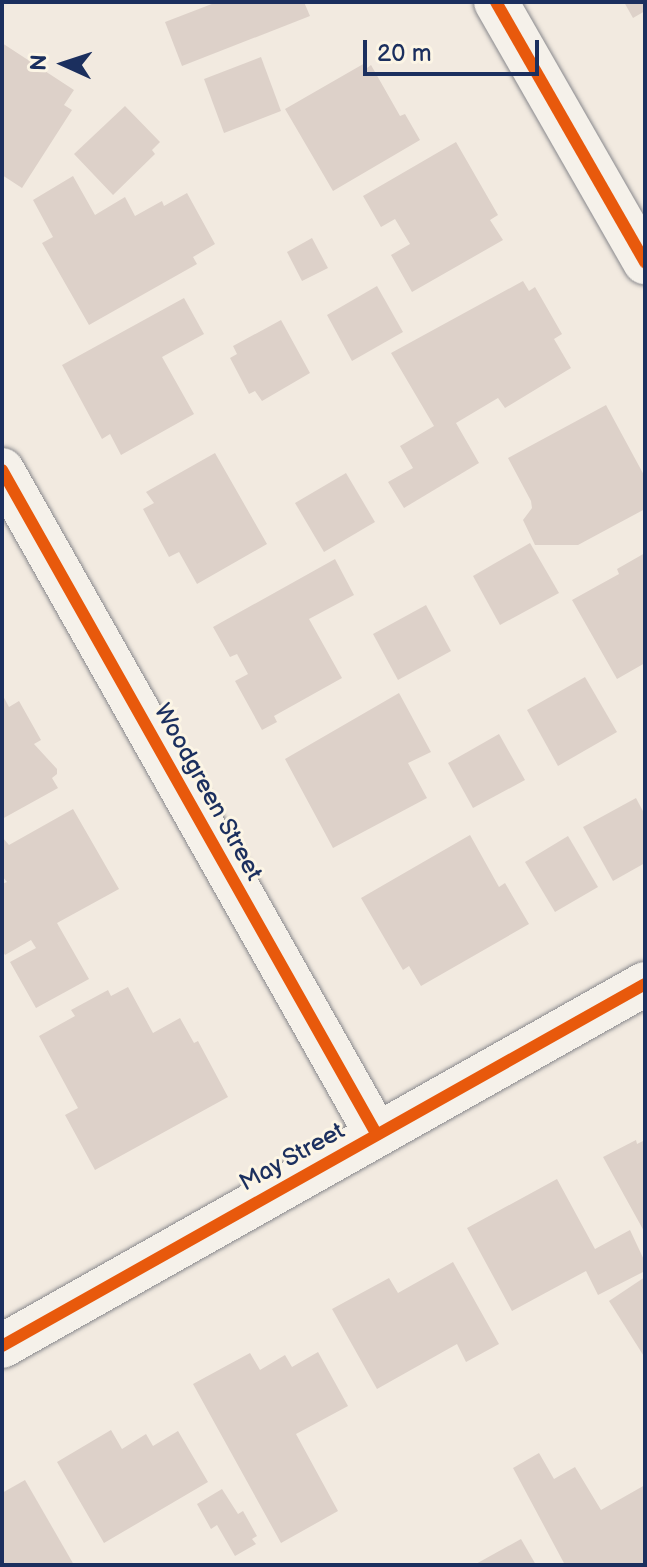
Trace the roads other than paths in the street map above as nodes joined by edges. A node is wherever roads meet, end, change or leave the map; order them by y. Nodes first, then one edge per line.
1 (496, 2) edge
2 (645, 262) edge
3 (2, 470) edge
4 (645, 984) edge
5 (377, 1135) junction
6 (2, 1346) edge

1 - 2 street
3 - 5 street, Woodgreen Street
4 - 5 street, May Street
5 - 6 street, May Street

